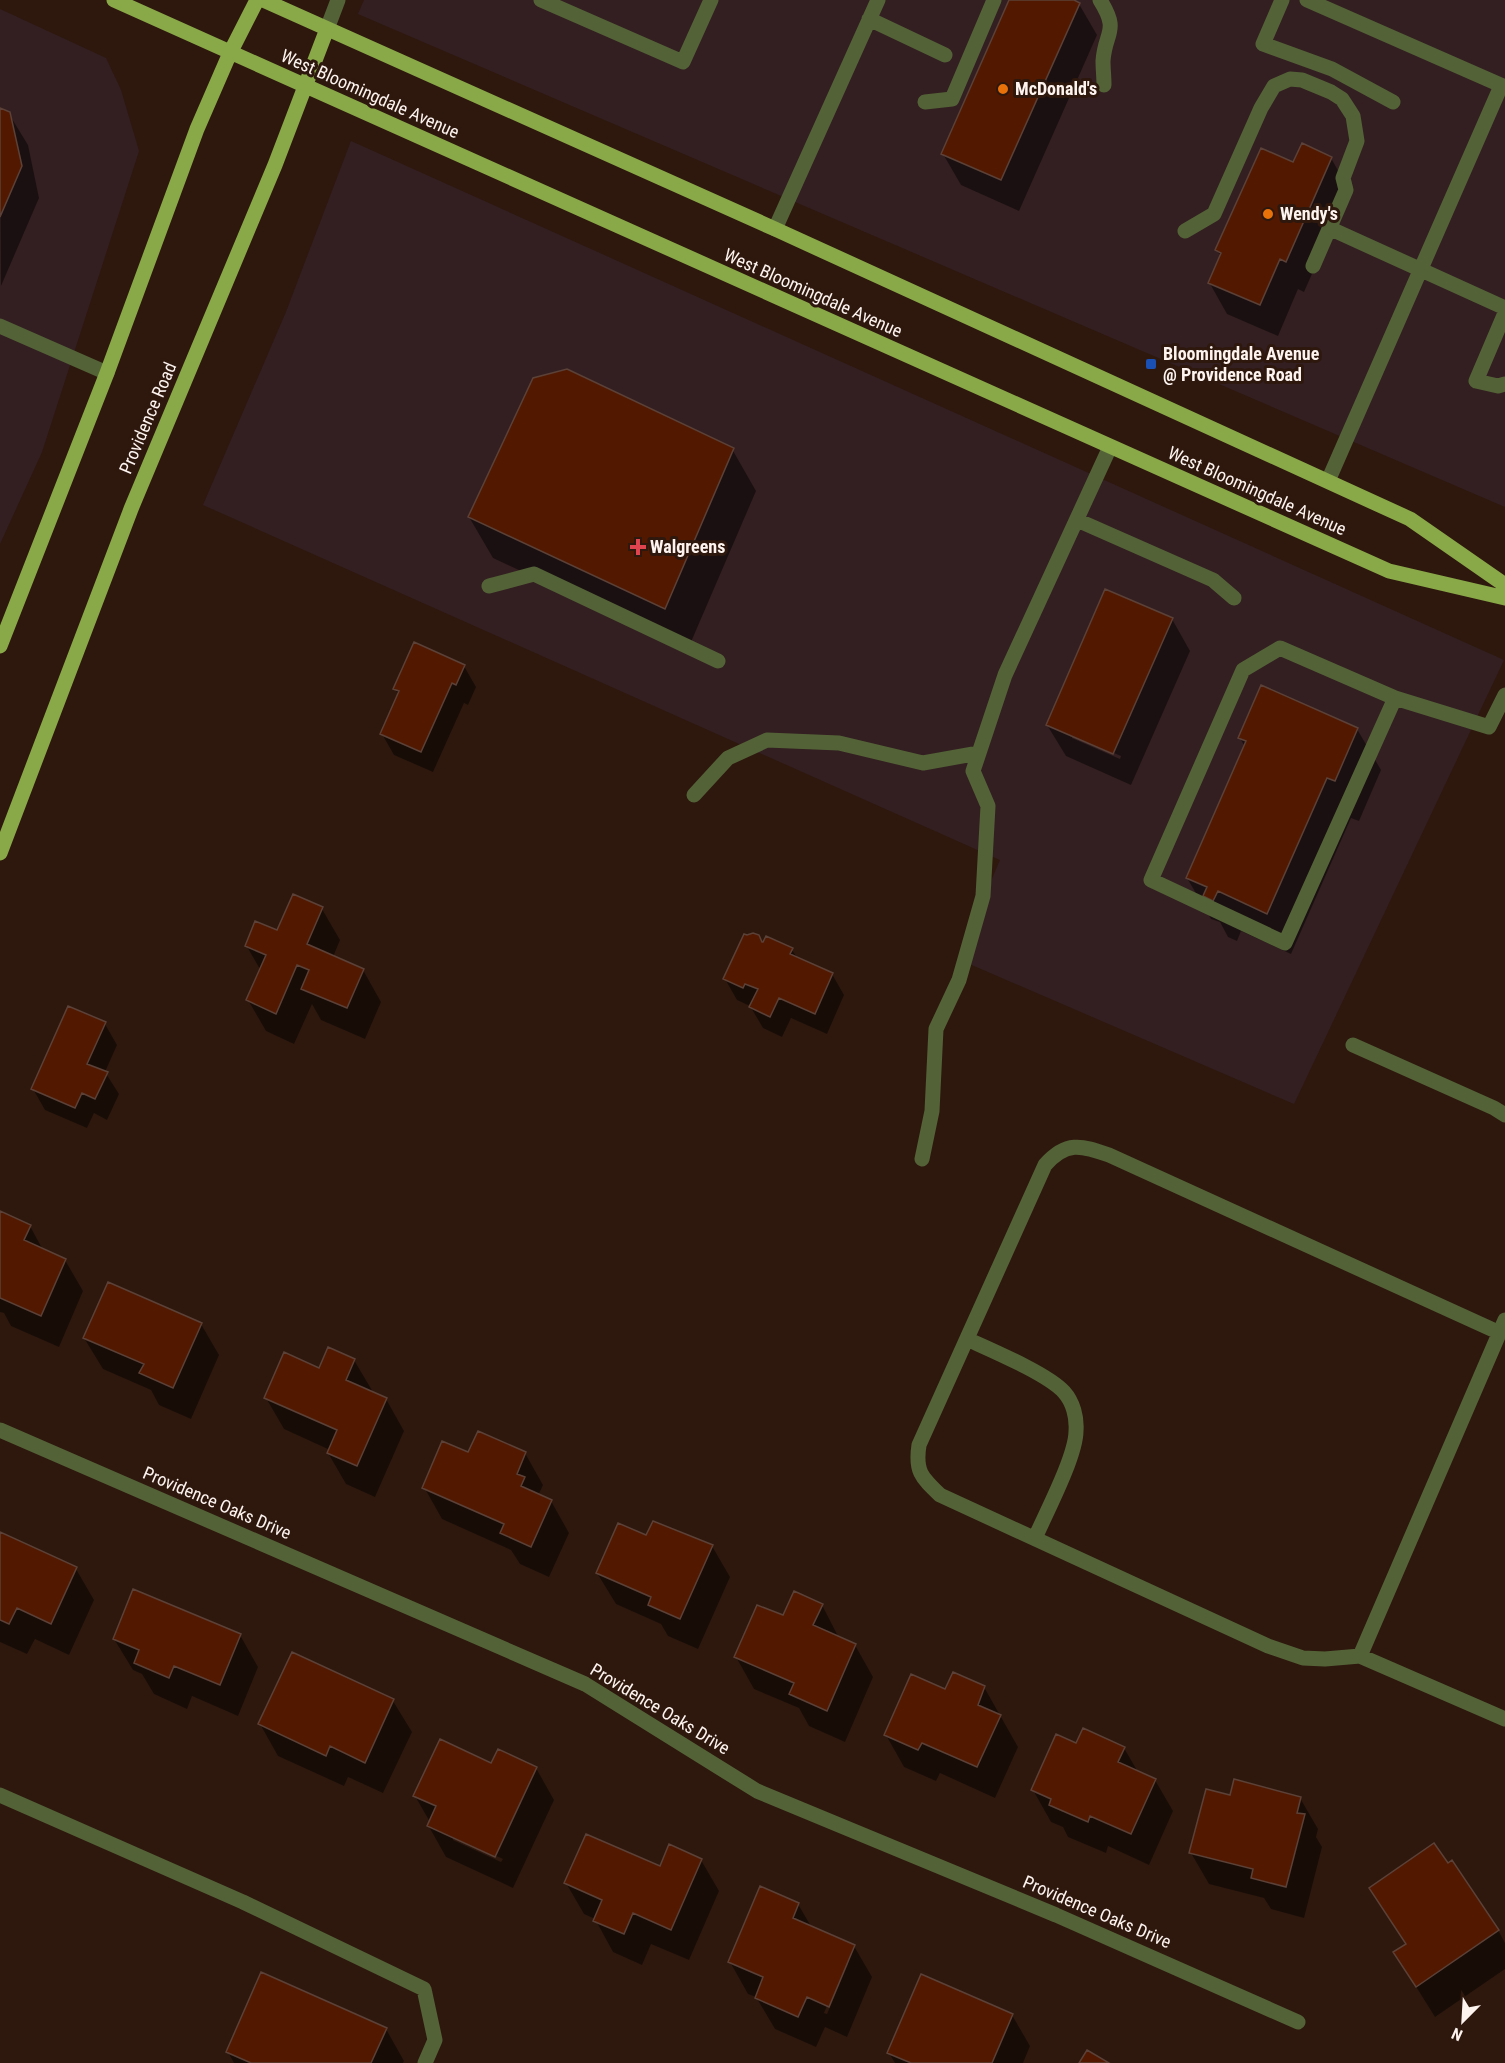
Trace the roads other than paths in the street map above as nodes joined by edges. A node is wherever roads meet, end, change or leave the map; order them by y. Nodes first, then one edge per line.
1 (114, 0) edge
2 (257, 0) edge
3 (263, 0) edge
4 (338, 0) edge
5 (541, 0) edge
6 (711, 0) edge
7 (878, 0) edge
8 (994, 0) edge
9 (1101, 0) edge
10 (1282, 0) edge
11 (1307, 0) edge
12 (869, 19) junction
13 (327, 29) junction
14 (230, 53) junction
15 (945, 55) dead end
16 (1104, 85) dead end
17 (305, 86) junction
18 (1503, 87) edge
19 (925, 102) dead end
20 (1393, 102) dead end
21 (1329, 228) junction
22 (775, 229) junction
23 (1185, 231) dead end
24 (1313, 266) dead end
25 (1420, 269) junction
26 (1505, 308) edge
27 (1505, 313) edge
28 (0, 326) edge
29 (107, 373) junction
30 (1505, 384) edge
31 (1110, 447) junction
32 (1328, 481) junction
33 (1077, 520) junction
34 (1505, 585) edge
35 (489, 586) dead end
36 (1234, 598) dead end
37 (1505, 598) edge
38 (0, 646) edge
39 (718, 661) dead end
40 (1505, 695) edge
41 (1395, 698) junction
42 (979, 753) junction
43 (694, 795) dead end
44 (0, 853) edge
45 (1353, 1045) dead end
46 (1505, 1115) edge
47 (922, 1159) dead end
48 (1502, 1327) edge
49 (967, 1339) junction
50 (0, 1430) edge
51 (1035, 1538) junction
52 (1360, 1656) junction
53 (1505, 1719) edge
54 (0, 1795) edge
55 (1298, 2022) dead end
56 (425, 2063) edge

1 - 14 main road, West Bloomingdale Avenue
2 - 14 main road
3 - 13 main road, West Bloomingdale Avenue
4 - 13 street, Providence Road
5 - 6 street
7 - 12 street
8 - 19 street
9 - 16 street
10 - 20 street
11 - 18 street
12 - 15 street
12 - 22 street
13 - 17 main road, Providence Road
13 - 22 main road, West Bloomingdale Avenue
14 - 17 main road, West Bloomingdale Avenue
14 - 29 main road
17 - 31 main road, West Bloomingdale Avenue
17 - 44 main road, Providence Road
18 - 25 street
21 - 23 street
21 - 24 street
21 - 25 street
22 - 32 main road, West Bloomingdale Avenue
25 - 26 street
25 - 32 street
27 - 30 street
28 - 29 street
29 - 38 main road
31 - 33 street
31 - 37 main road, West Bloomingdale Avenue
32 - 34 main road, West Bloomingdale Avenue
33 - 36 street
33 - 42 street
35 - 39 street
40 - 41 street
41 - 41 street
42 - 43 street
42 - 47 street
45 - 46 street
48 - 49 street
48 - 52 street
49 - 51 street
49 - 51 street
50 - 55 street, Providence Oaks Drive
51 - 52 street
52 - 53 street
54 - 56 street

